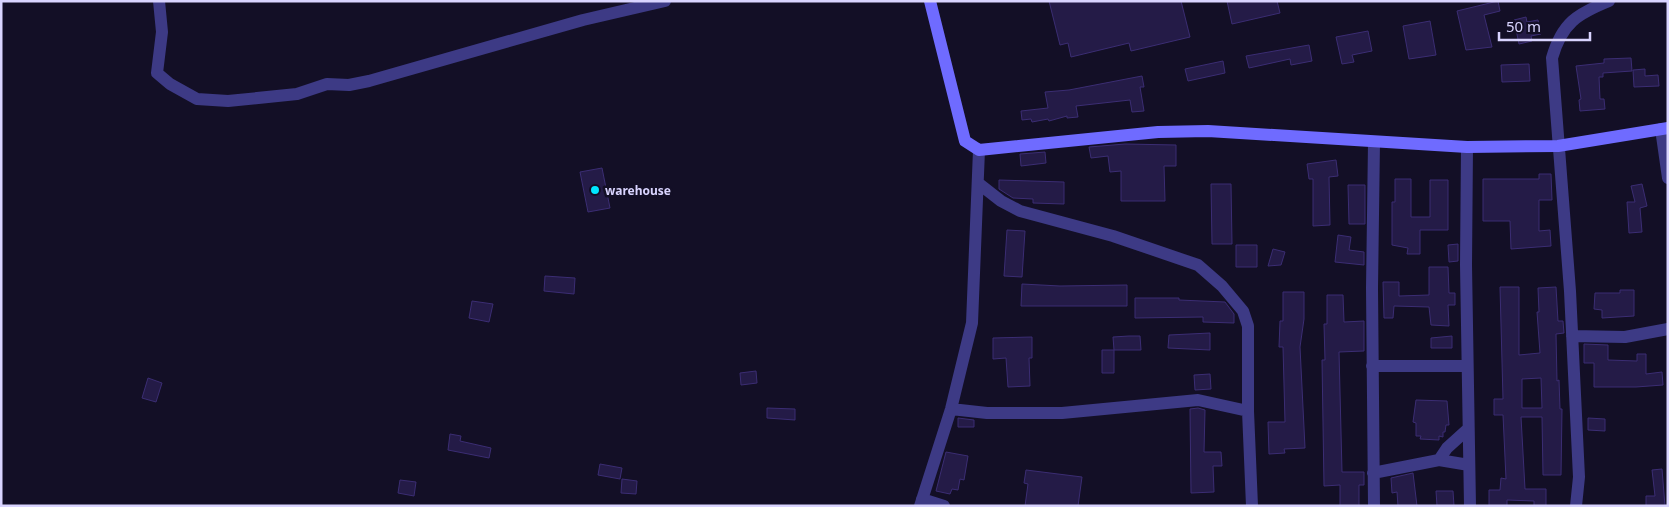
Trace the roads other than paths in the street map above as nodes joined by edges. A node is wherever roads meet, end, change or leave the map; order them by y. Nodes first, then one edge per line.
1 (159, 1) edge
2 (665, 1) edge
3 (930, 1) edge
4 (1609, 1) edge
5 (1664, 129) edge
6 (1374, 142) junction
7 (1558, 146) junction
8 (1467, 147) junction
9 (979, 150) junction
10 (1668, 178) edge
11 (978, 183) junction
12 (1668, 329) edge
13 (1572, 336) junction
14 (1372, 366) junction
15 (1467, 366) junction
16 (951, 409) junction
17 (1248, 411) junction
18 (1468, 429) junction
19 (1439, 460) junction
20 (1469, 465) junction
21 (1373, 473) junction
22 (921, 502) edge
23 (944, 506) edge
24 (1252, 506) edge
25 (1374, 506) edge
26 (1470, 506) edge
27 (1576, 506) edge

1 - 2 street
3 - 9 street
4 - 7 street
5 - 7 street
5 - 10 street
6 - 8 street
6 - 9 street
6 - 14 street
7 - 8 street
7 - 13 street
8 - 15 street
9 - 11 street
11 - 16 street
11 - 17 street
12 - 13 street
13 - 27 street
14 - 15 street
14 - 21 street
15 - 18 street
16 - 17 street
16 - 22 street
17 - 24 street
18 - 19 street
18 - 20 street
19 - 20 street
19 - 21 street
20 - 26 street
21 - 25 street
22 - 23 street

